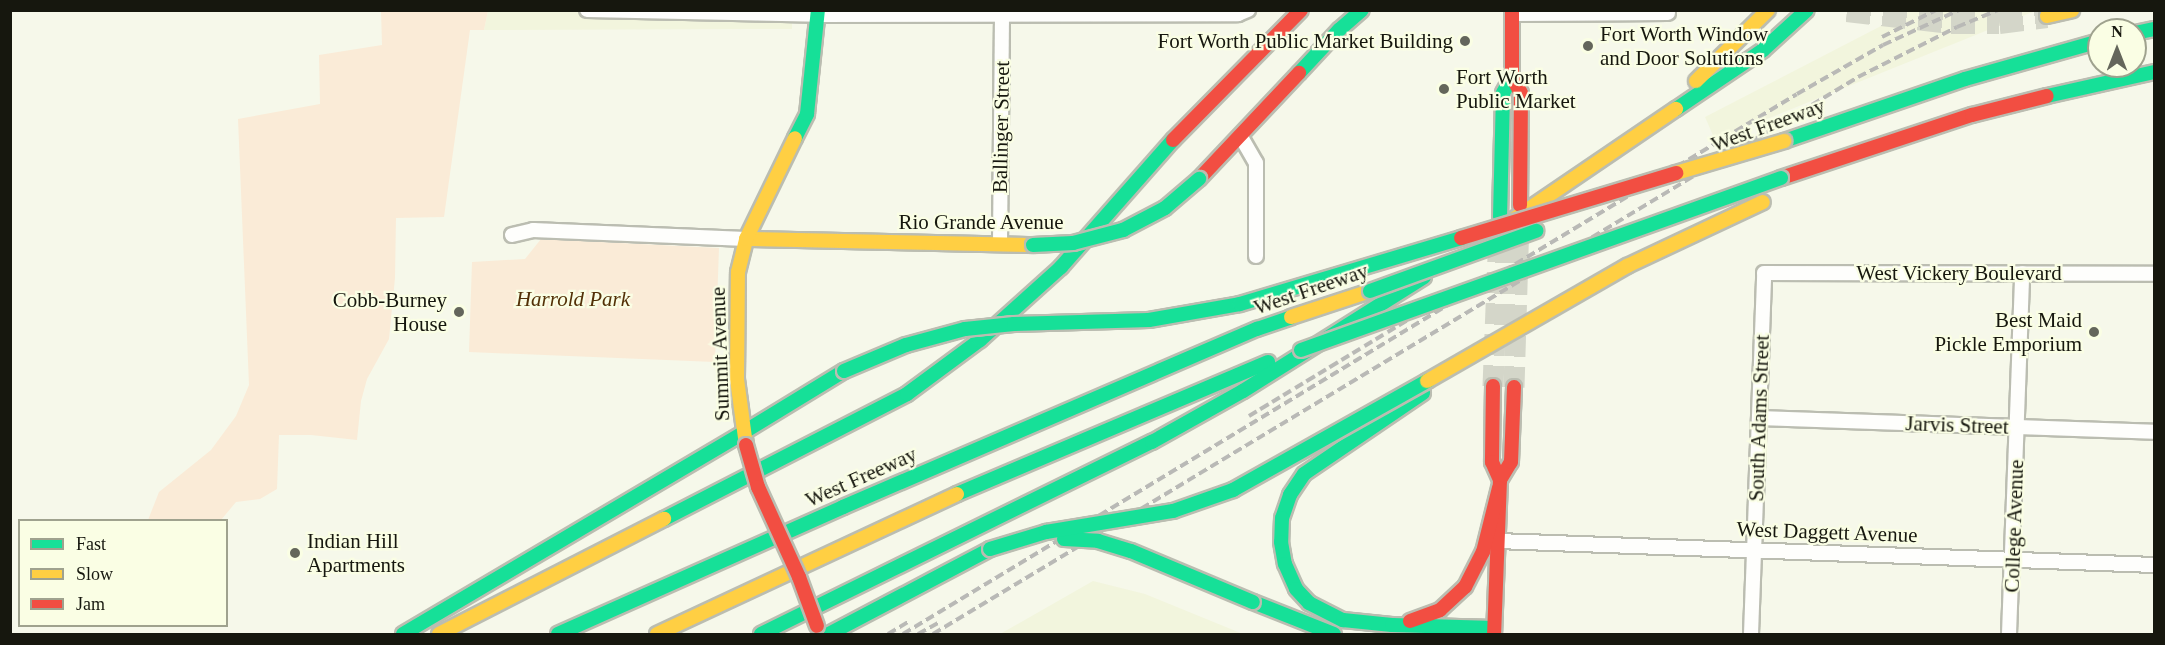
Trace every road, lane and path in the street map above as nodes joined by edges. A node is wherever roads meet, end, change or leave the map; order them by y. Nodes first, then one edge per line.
1 (587, 10) edge
2 (1248, 10) edge
3 (1283, 10) edge
4 (1301, 10) edge
5 (1362, 10) edge
6 (1768, 10) edge
7 (1807, 10) edge
8 (2072, 10) edge
9 (1002, 12) edge
10 (1512, 12) edge
11 (818, 13) edge
12 (1668, 14) dead end
13 (2047, 15) dead end
14 (2087, 44) edge
15 (1260, 54) junction
16 (2154, 72) edge
17 (1512, 77) junction
18 (1972, 115) junction
19 (1639, 133) junction
20 (1241, 137) junction
21 (1784, 141) junction
22 (1520, 205) tunnel mouth
23 (1500, 217) tunnel mouth
24 (512, 235) dead end
25 (746, 239) junction
26 (1000, 244) junction
27 (1256, 256) dead end
28 (1764, 273) joint
29 (2022, 273) junction
30 (2154, 274) edge
31 (1482, 349) junction
32 (1493, 386) tunnel mouth
33 (1514, 387) tunnel mouth
34 (1759, 418) junction
35 (2018, 427) junction
36 (2154, 432) edge
37 (745, 439) junction
38 (1500, 484) junction
39 (1497, 541) junction
40 (990, 549) junction
41 (1754, 550) junction
42 (2012, 560) junction
43 (2154, 565) edge
44 (1392, 625) junction
45 (1494, 631) edge
46 (823, 633) edge
47 (403, 634) edge
48 (439, 634) edge
49 (558, 634) edge
50 (657, 634) edge
51 (761, 634) edge
52 (1334, 634) edge
53 (1751, 634) edge
54 (2009, 634) edge

1 - 11 street
2 - 9 street
3 - 15 main road
4 - 15 main road
5 - 20 main road, Rio Grande Avenue
6 - 19 main road
7 - 19 main road
8 - 13 main road
9 - 11 street
9 - 26 street, Ballinger Street
10 - 12 street
10 - 17 main road
11 - 25 main road, Summit Avenue
14 - 21 main road, West Freeway
15 - 48 main road
16 - 18 main road
17 - 22 main road
17 - 23 main road
18 - 31 main road, bridge
18 - 50 main road, bridge
19 - 51 main road
20 - 26 main road, Rio Grande Avenue, bridge
20 - 27 street
21 - 37 main road, bridge
21 - 49 main road, West Freeway, bridge
24 - 25 street, Rio Grande Avenue
25 - 26 main road, Rio Grande Avenue
25 - 37 main road, Summit Avenue
28 - 29 street, West Vickery Boulevard
28 - 34 street, South Adams Street
29 - 30 street, West Vickery Boulevard
29 - 35 street, College Avenue
31 - 40 main road, bridge
31 - 44 main road, bridge
32 - 38 main road
33 - 38 main road
34 - 35 street, Jarvis Street
34 - 41 street, South Adams Street
35 - 36 street, Jarvis Street
35 - 42 street, College Avenue
37 - 46 main road, Summit Avenue, bridge
37 - 47 main road
38 - 39 main road
38 - 44 main road
39 - 41 street, West Daggett Avenue
39 - 45 main road
40 - 46 main road
40 - 52 main road, bridge
41 - 42 street, West Daggett Avenue
41 - 53 street, South Adams Street
42 - 43 street, West Daggett Avenue
42 - 54 street, College Avenue
44 - 45 main road

